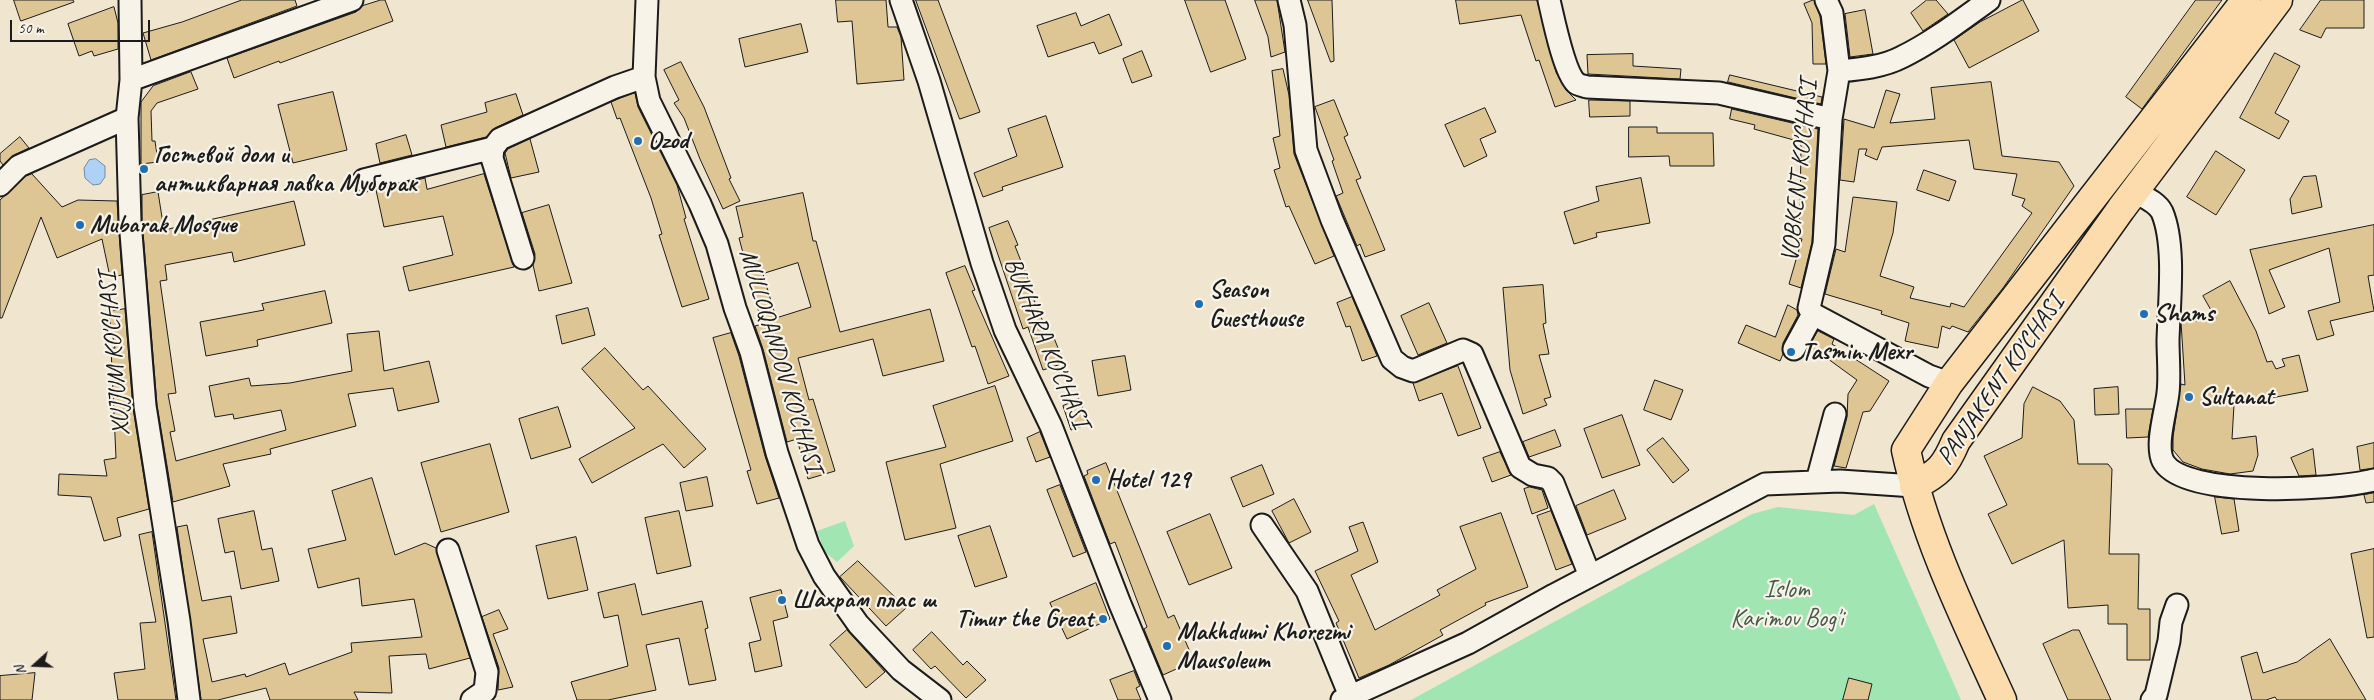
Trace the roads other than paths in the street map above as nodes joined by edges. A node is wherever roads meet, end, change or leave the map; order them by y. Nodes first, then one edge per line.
1 (130, 0) edge
2 (352, 0) edge
3 (647, 0) edge
4 (901, 0) edge
5 (1289, 0) edge
6 (1549, 0) edge
7 (1826, 0) edge
8 (1989, 0) edge
9 (2246, 0) edge
10 (2278, 0) edge
11 (1839, 71) junction
12 (644, 77) junction
13 (131, 80) junction
14 (127, 118) junction
15 (1831, 119) junction
16 (492, 148) junction
17 (364, 180) dead end
18 (0, 185) edge
19 (2135, 192) junction
20 (523, 258) dead end
21 (1813, 314) junction
22 (1794, 349) dead end
23 (1949, 383) junction
24 (1835, 414) dead end
25 (2374, 480) edge
26 (1817, 481) junction
27 (1914, 486) junction
28 (1262, 525) dead end
29 (448, 550) dead end
30 (1590, 576) junction
31 (2177, 605) dead end
32 (1346, 698) edge
33 (189, 700) edge
34 (472, 700) edge
35 (940, 700) edge
36 (1160, 700) edge
37 (2002, 700) edge
38 (2152, 700) edge

1 - 13 street, XUJJUM KO'CHASI
2 - 13 street
3 - 12 street, MULLOQANDOV KO'CHASI
4 - 36 street, BUKHARA KO'CHASI
5 - 30 street
6 - 15 street
7 - 11 street, VOBKENT KO'CHASI
8 - 11 street
9 - 23 main road, PANJAKENT KO'CHASI
10 - 19 main road, PANJAKENT KO'CHASI
11 - 15 street, VOBKENT KO'CHASI
12 - 16 street
12 - 35 street, MULLOQANDOV KO'CHASI
13 - 14 street, XUJJUM KO'CHASI
14 - 18 street
14 - 33 street, XUJJUM KO'CHASI
15 - 21 street, VOBKENT KO'CHASI
16 - 17 street
16 - 20 street
19 - 25 street
19 - 27 main road, PANJAKENT KO'CHASI
21 - 22 street
21 - 23 street
23 - 27 main road, PANJAKENT KO'CHASI
24 - 26 street
26 - 27 street
26 - 30 street
27 - 37 main road
28 - 32 street
29 - 34 street
30 - 32 street
31 - 38 street

